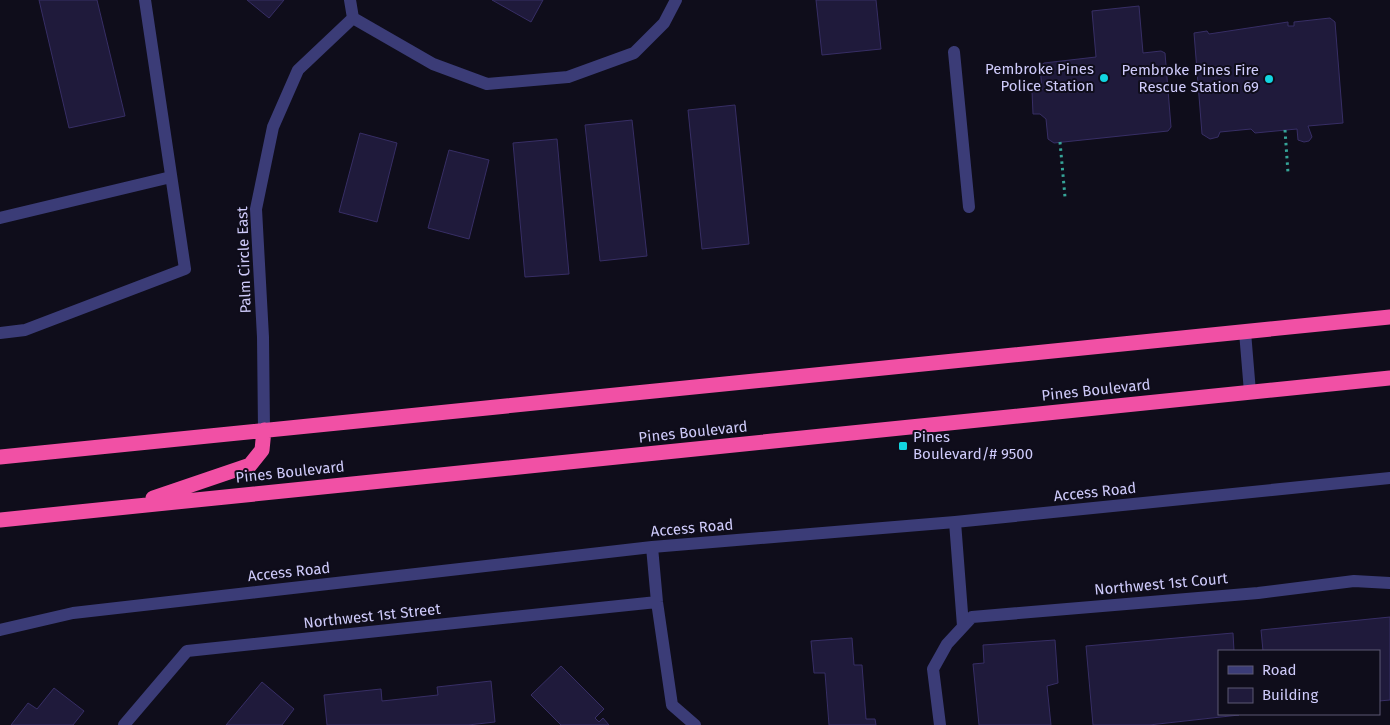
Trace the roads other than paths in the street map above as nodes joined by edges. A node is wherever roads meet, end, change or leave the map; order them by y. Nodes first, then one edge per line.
1 (145, 0) edge
2 (350, 0) edge
3 (676, 0) edge
4 (353, 18) junction
5 (954, 52) dead end
6 (171, 177) junction
7 (969, 207) dead end
8 (0, 218) edge
9 (1390, 317) edge
10 (1245, 332) junction
11 (0, 333) edge
12 (1390, 378) edge
13 (1250, 392) junction
14 (264, 430) junction
15 (0, 457) edge
16 (1390, 478) edge
17 (125, 507) junction
18 (0, 520) edge
19 (955, 522) junction
20 (652, 547) junction
21 (1390, 583) edge
22 (657, 602) junction
23 (963, 626) junction
24 (0, 630) edge
25 (124, 725) edge
26 (694, 725) edge
27 (940, 725) edge

1 - 6 street
2 - 4 street
3 - 4 street
4 - 14 street, Palm Circle East
5 - 7 street
6 - 8 street
6 - 11 street
9 - 10 highway
10 - 13 street
10 - 14 highway
12 - 13 highway, Pines Boulevard
13 - 17 highway, Pines Boulevard
14 - 15 highway
14 - 17 highway
16 - 19 street, Access Road
17 - 18 highway, Pines Boulevard
19 - 20 street, Access Road
19 - 23 street
20 - 22 street
20 - 24 street, Access Road
21 - 23 street, Northwest 1st Court
22 - 25 street, Northwest 1st Street
22 - 26 street
23 - 27 street, Northwest 1st Court

